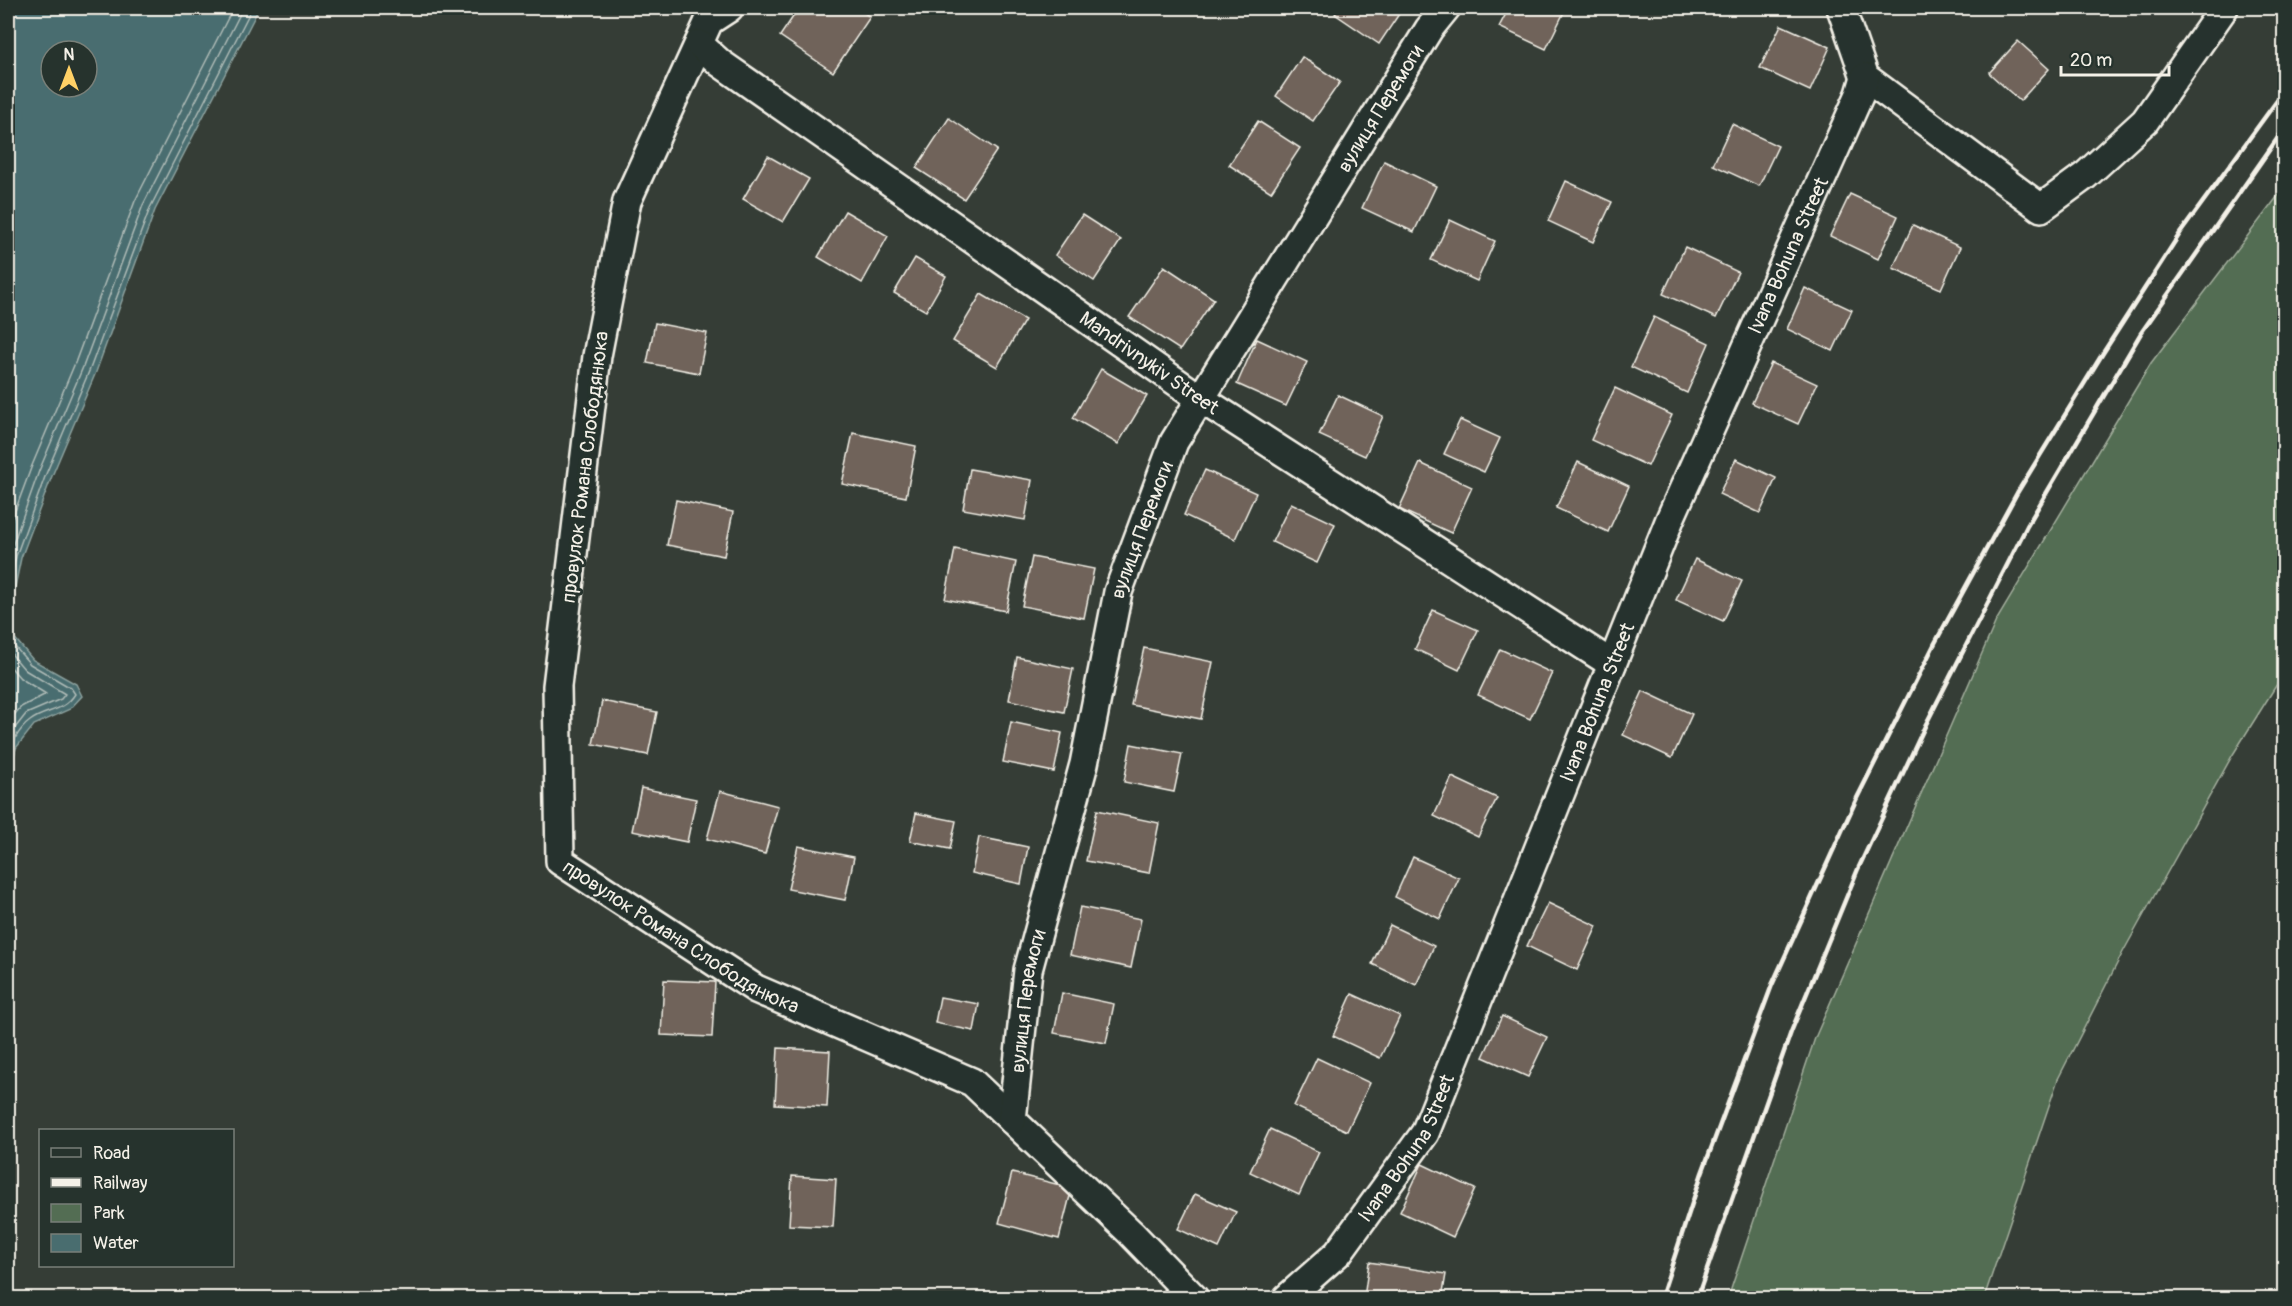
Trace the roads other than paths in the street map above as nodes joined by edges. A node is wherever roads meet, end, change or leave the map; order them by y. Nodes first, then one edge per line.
1 (729, 8) edge
2 (1446, 8) edge
3 (1841, 8) edge
4 (2224, 8) edge
5 (699, 44) junction
6 (1865, 77) junction
7 (1201, 399) junction
8 (1612, 664) junction
9 (1012, 1120) junction
10 (1194, 1299) edge
11 (1287, 1299) edge

1 - 5 street, провулок Романа Слободянюка
2 - 7 street, вулиця Перемоги
3 - 6 street
4 - 6 street
5 - 7 street, Mandrivnykiv Street
5 - 9 street, провулок Романа Слободянюка
6 - 8 street, Ivana Bohuna Street
7 - 8 street, Mandrivnykiv Street
7 - 9 street, вулиця Перемоги
8 - 11 street, Ivana Bohuna Street
9 - 10 street, провулок Романа Слободянюка

